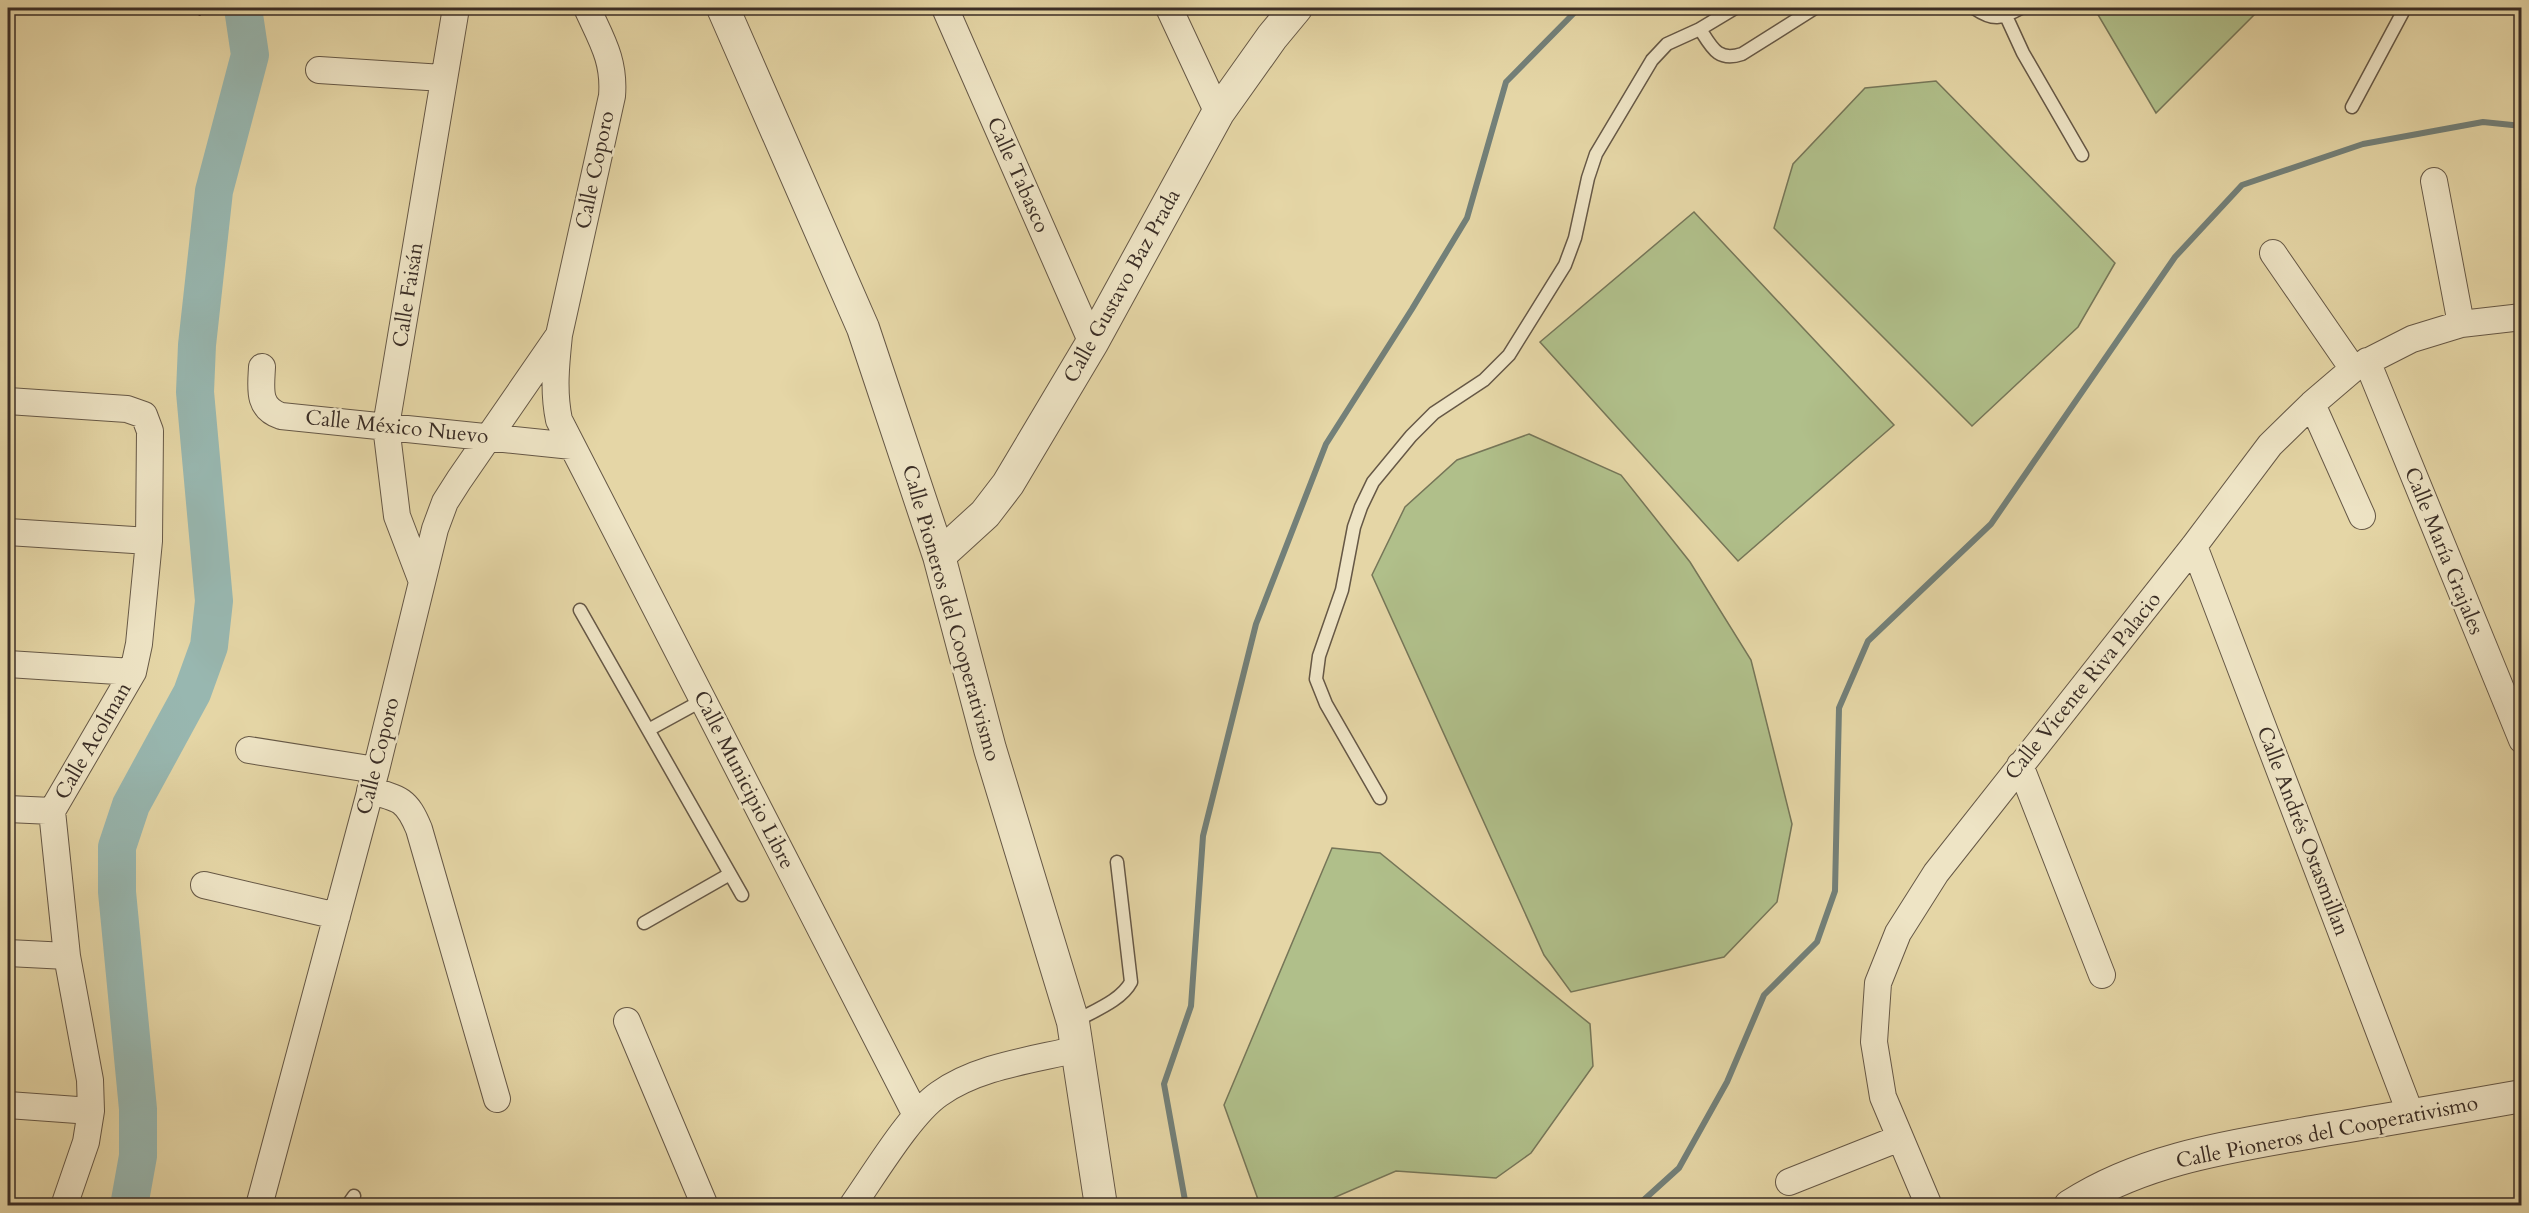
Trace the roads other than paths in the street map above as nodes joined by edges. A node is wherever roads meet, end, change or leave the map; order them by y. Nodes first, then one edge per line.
1 (456, 8) edge
2 (587, 8) edge
3 (723, 8) edge
4 (945, 8) edge
5 (1169, 8) edge
6 (1296, 8) edge
7 (1735, 8) edge
8 (1974, 8) edge
9 (2021, 8) edge
10 (2405, 8) edge
11 (1811, 9) edge
12 (2006, 16) junction
13 (1700, 29) junction
14 (319, 70) dead end
15 (443, 78) junction
16 (2352, 107) dead end
17 (1218, 113) junction
18 (2082, 155) dead end
19 (2434, 181) dead end
20 (2273, 253) dead end
21 (2522, 317) edge
22 (2461, 324) junction
23 (559, 335) junction
24 (1092, 343) junction
25 (2360, 365) junction
26 (262, 367) dead end
27 (8, 401) edge
28 (2312, 404) junction
29 (386, 426) junction
30 (490, 436) junction
31 (572, 446) junction
32 (2362, 516) dead end
33 (8, 532) edge
34 (149, 541) junction
35 (2194, 546) junction
36 (939, 556) junction
37 (421, 579) junction
38 (580, 610) dead end
39 (8, 664) edge
40 (133, 672) junction
41 (703, 700) junction
42 (650, 729) junction
43 (2522, 740) edge
44 (249, 750) dead end
45 (2020, 765) junction
46 (373, 781) junction
47 (1380, 798) dead end
48 (8, 809) edge
49 (52, 812) junction
50 (1117, 862) dead end
51 (730, 874) junction
52 (204, 885) dead end
53 (742, 895) dead end
54 (337, 916) junction
55 (644, 923) dead end
56 (8, 953) edge
57 (67, 956) junction
58 (2102, 975) dead end
59 (627, 1021) dead end
60 (1076, 1036) junction
61 (2522, 1096) edge
62 (497, 1100) dead end
63 (8, 1105) edge
64 (92, 1111) junction
65 (916, 1115) junction
66 (2411, 1115) junction
67 (1900, 1138) junction
68 (1789, 1182) dead end
69 (64, 1206) edge
70 (259, 1206) edge
71 (705, 1206) edge
72 (852, 1206) edge
73 (1101, 1206) edge
74 (1929, 1206) edge
75 (2070, 1206) edge

1 - 15 street, Calle Faisán
2 - 23 street, Calle Coporo
3 - 36 street, Calle Pioneros del Cooperativismo
4 - 24 street, Calle Tabasco
5 - 17 street
6 - 17 street, Calle Gustavo Baz Prada
7 - 13 lane
8 - 12 lane
9 - 12 lane
10 - 16 lane
11 - 13 lane
12 - 18 lane
13 - 47 lane
14 - 15 street
15 - 29 street, Calle Faisán
17 - 24 street, Calle Gustavo Baz Prada
19 - 22 street
20 - 25 street, Calle María Grajales
21 - 22 street, Calle Vicente Riva Palacio
22 - 25 street, Calle Vicente Riva Palacio
23 - 30 street, Calle Coporo
23 - 31 street, Calle Coporo
24 - 36 street, Calle Gustavo Baz Prada
25 - 28 street, Calle Vicente Riva Palacio
25 - 43 street, Calle María Grajales
26 - 29 street, Calle México Nuevo
27 - 34 street, Calle Acolman
28 - 32 street
28 - 35 street, Calle Vicente Riva Palacio
29 - 30 street, Calle México Nuevo
29 - 37 street, Calle Faisán
30 - 31 street, Calle México Nuevo
30 - 37 street, Calle Coporo
31 - 41 street, Calle Municipio Libre
33 - 34 street
34 - 40 street, Calle Acolman
35 - 45 street, Calle Vicente Riva Palacio
35 - 66 street, Calle Andrés Ostasmillan
36 - 60 street, Calle Pioneros del Cooperativismo
37 - 46 street, Calle Coporo
38 - 42 lane
39 - 40 street
40 - 49 street, Calle Acolman
41 - 42 lane
41 - 65 street, Calle Municipio Libre
42 - 51 lane
44 - 46 street
45 - 58 street
45 - 67 street, Calle Vicente Riva Palacio
46 - 54 street, Calle Coporo
46 - 62 street
48 - 49 street
49 - 57 street, Calle Acolman
50 - 60 lane
51 - 53 lane
51 - 55 lane
52 - 54 street
54 - 70 street, Calle Coporo
56 - 57 street
57 - 64 street, Calle Acolman
59 - 71 street
60 - 65 street
60 - 73 street, Calle Pioneros del Cooperativismo
61 - 66 street, Calle Pioneros del Cooperativismo
63 - 64 street
64 - 69 street, Calle Acolman
65 - 72 street
66 - 75 street, Calle Pioneros del Cooperativismo
67 - 68 street
67 - 74 street, Calle Vicente Riva Palacio

